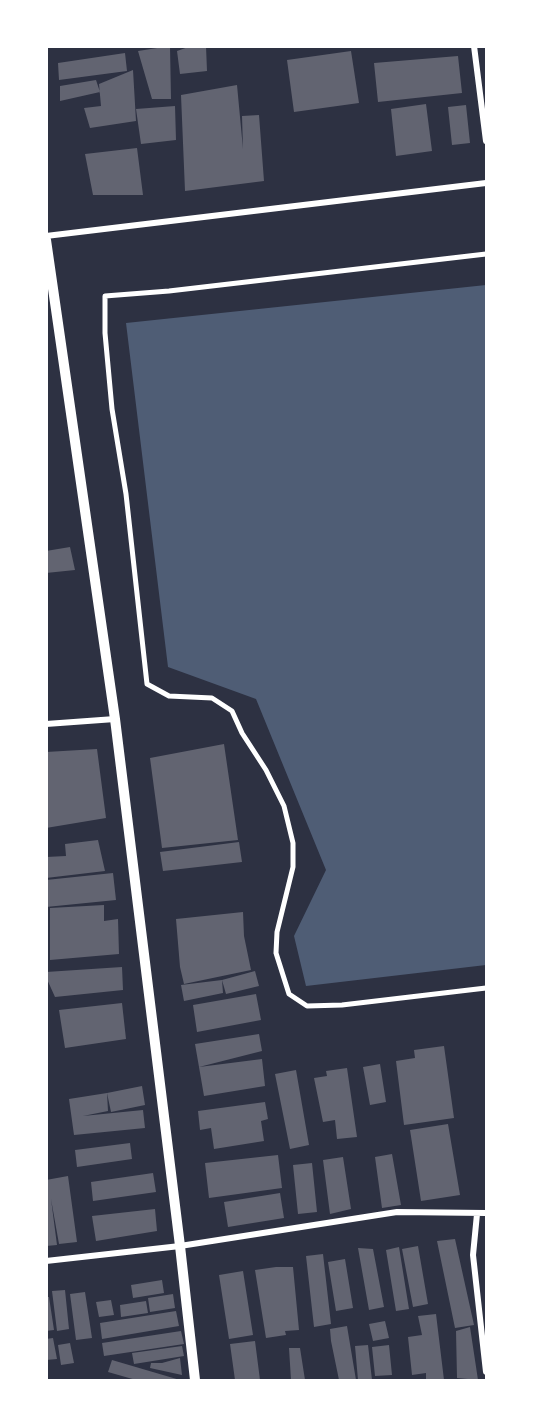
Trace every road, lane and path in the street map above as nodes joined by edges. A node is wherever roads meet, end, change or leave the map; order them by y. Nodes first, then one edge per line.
1 (474, 46) edge
2 (486, 141) edge
3 (486, 183) edge
4 (46, 238) edge
5 (486, 254) edge
6 (115, 719) junction
7 (46, 724) edge
8 (486, 988) edge
9 (486, 1213) edge
10 (477, 1214) junction
11 (180, 1246) junction
12 (46, 1261) edge
13 (486, 1372) edge
14 (195, 1380) edge

1 - 2 street
3 - 4 street
4 - 6 street
5 - 8 street
6 - 7 street
6 - 11 street
9 - 10 street
10 - 11 street
10 - 13 street
11 - 12 street
11 - 14 street

